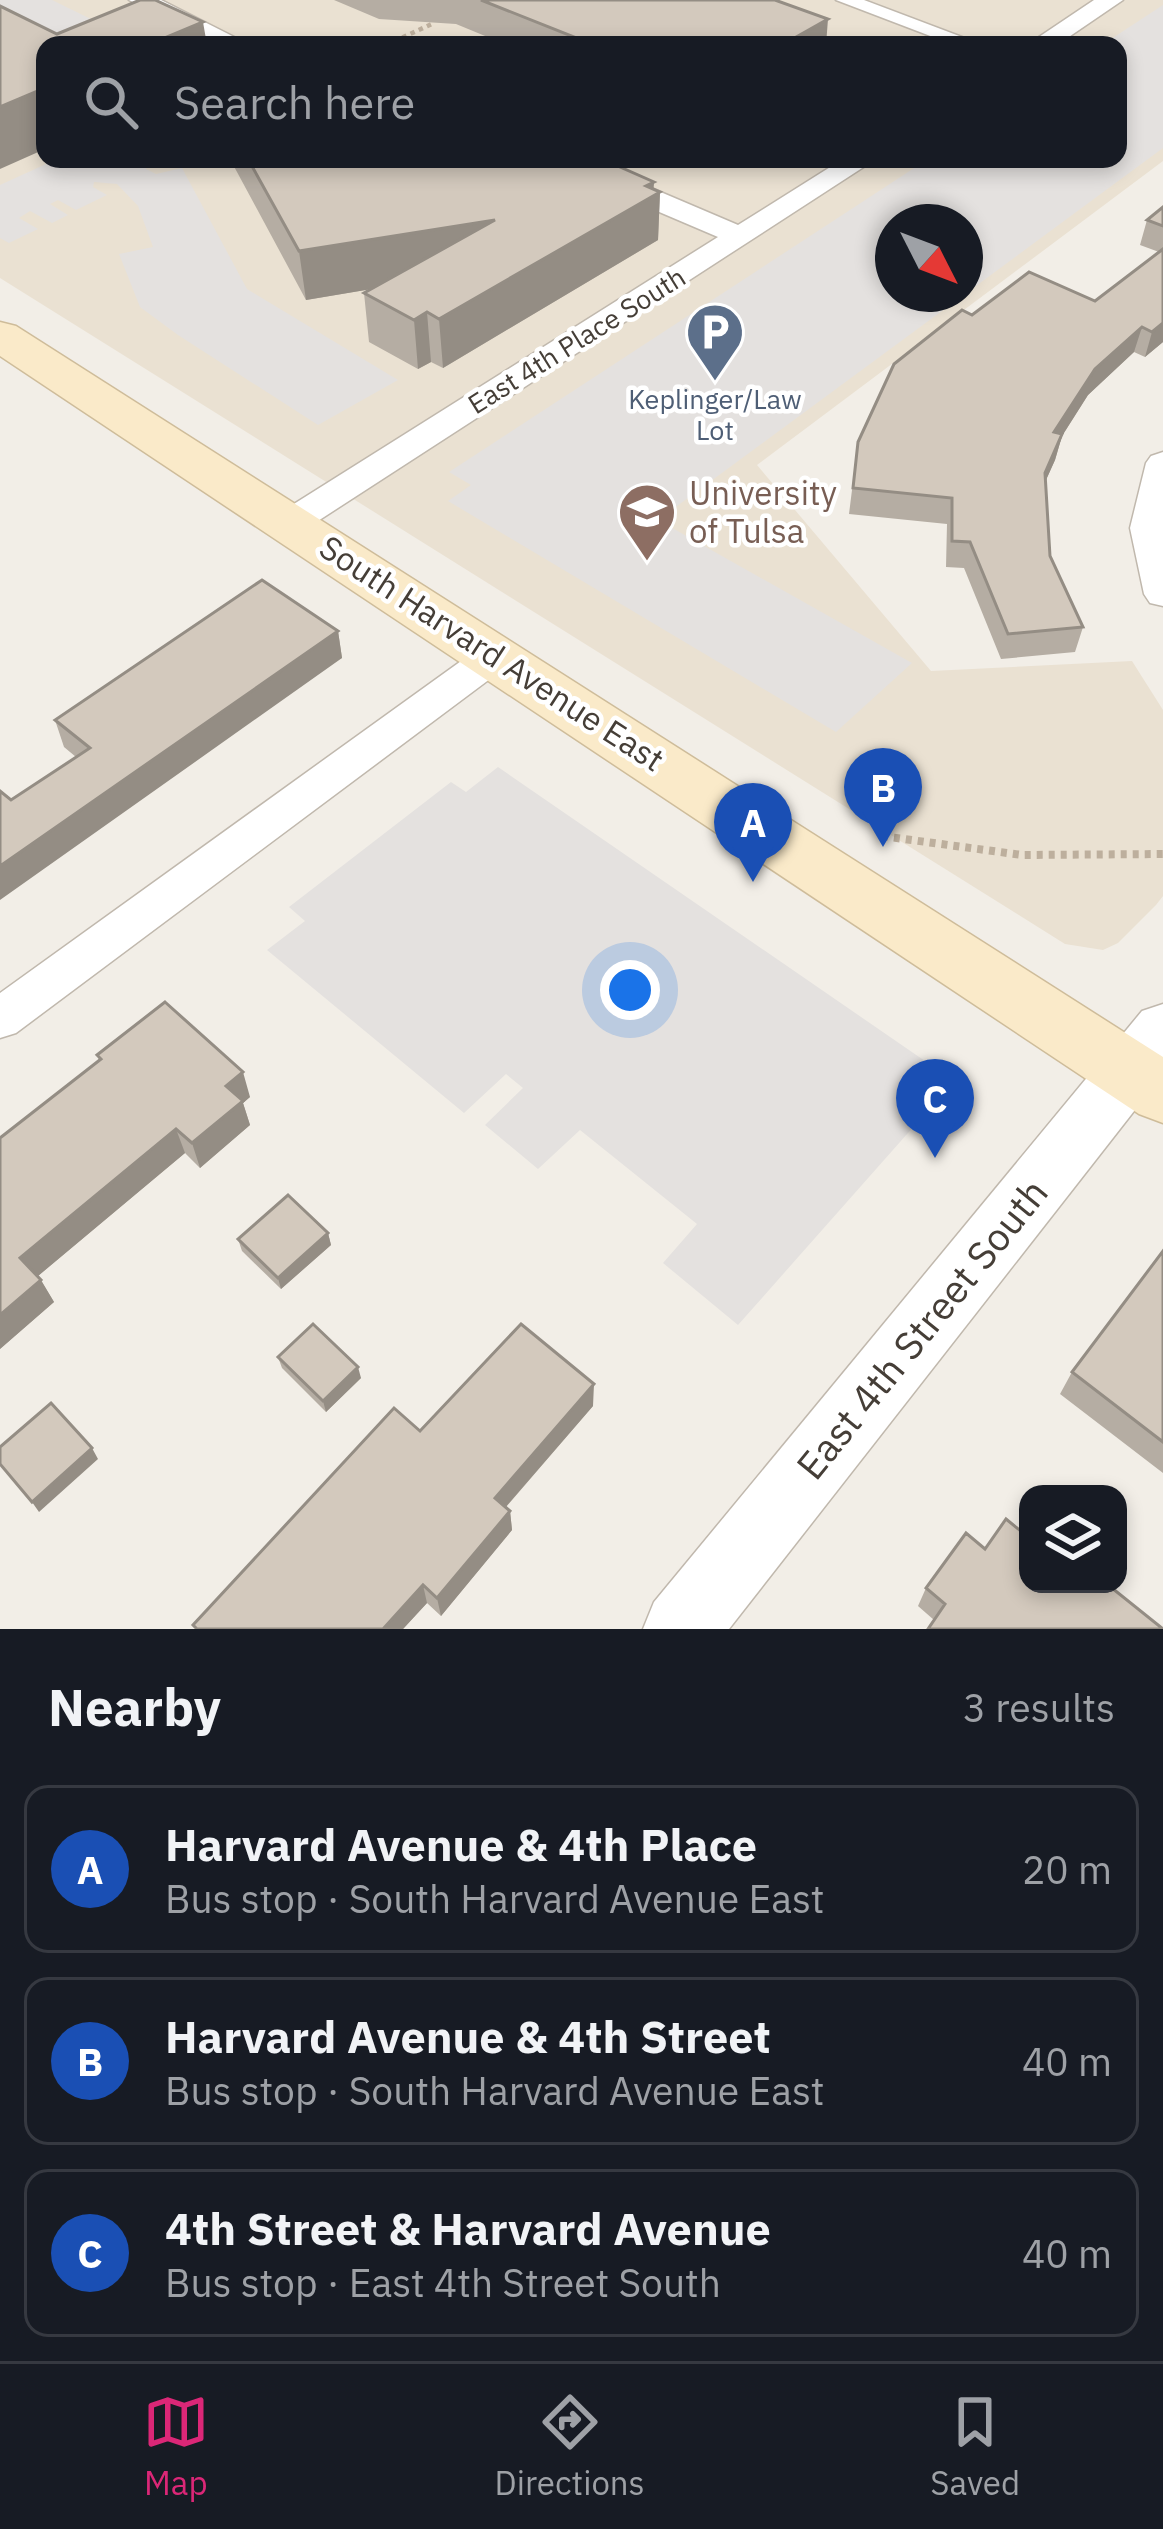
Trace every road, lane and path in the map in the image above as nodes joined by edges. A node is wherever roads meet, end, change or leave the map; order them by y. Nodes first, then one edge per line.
1 (141, 0) edge
2 (846, 0) edge
3 (1111, 0) edge
4 (434, 23) dead end
5 (218, 36) edge
6 (406, 36) edge
7 (948, 36) edge
8 (1054, 36) edge
9 (580, 168) edge
10 (848, 168) edge
11 (742, 237) junction
12 (0, 336) edge
13 (1163, 463) edge
14 (292, 522) junction
15 (1163, 593) edge
16 (496, 655) junction
17 (882, 836) dead end
18 (1163, 854) edge
19 (0, 1019) edge
20 (1152, 1064) edge
21 (681, 1629) edge

1 - 5 street
2 - 7 street
3 - 8 street
4 - 6 path
9 - 11 street
10 - 11 street, East 4th Place South
11 - 14 street, East 4th Place South
12 - 14 main road, South Harvard Avenue East
13 - 15 street
14 - 16 main road, South Harvard Avenue East
16 - 19 street
16 - 20 main road, South Harvard Avenue East
17 - 18 path
20 - 21 street, East 4th Street South

